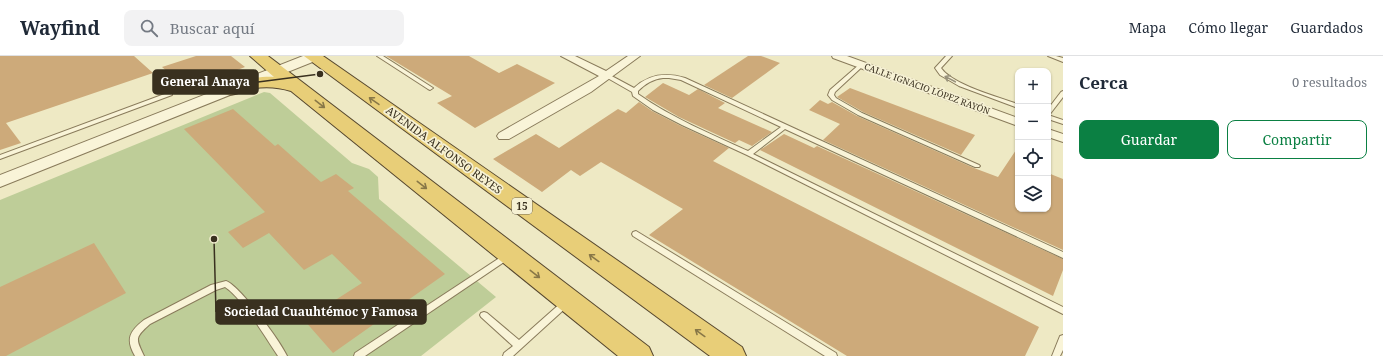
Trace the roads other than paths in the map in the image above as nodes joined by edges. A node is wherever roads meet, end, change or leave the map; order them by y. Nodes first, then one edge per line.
1 (258, 56) edge
2 (313, 56) edge
3 (380, 56) edge
4 (566, 56) edge
5 (635, 56) edge
6 (836, 56) edge
7 (949, 56) edge
8 (1051, 56) edge
9 (1063, 60) edge
10 (861, 65) junction
11 (278, 72) junction
12 (606, 75) junction
13 (430, 88) dead end
14 (231, 90) junction
15 (303, 91) junction
16 (635, 91) junction
17 (1063, 93) edge
18 (170, 94) dead end
19 (1015, 105) edge
20 (1051, 109) edge
21 (1051, 118) edge
22 (1015, 121) edge
23 (1063, 122) edge
24 (784, 127) junction
25 (1051, 134) edge
26 (504, 136) dead end
27 (1063, 138) edge
28 (748, 154) junction
29 (0, 157) edge
30 (977, 166) dead end
31 (0, 181) edge
32 (636, 234) dead end
33 (510, 254) junction
34 (1063, 255) edge
35 (569, 300) junction
36 (1063, 311) edge
37 (484, 315) dead end
38 (1063, 339) edge
39 (518, 345) junction
40 (510, 355) edge
41 (140, 356) edge
42 (282, 356) edge
43 (358, 356) edge
44 (639, 356) edge
45 (732, 356) edge
46 (833, 356) edge
47 (1056, 356) edge

1 - 11 highway
2 - 11 street
45 -> 2 highway, AVENIDA ALFONSO REYES / 15
3 - 13 lane
4 - 12 street
5 - 12 street
6 - 10 street, CALLE IGNACIO LÓPEZ RAYÓN
19 -> 7 lane
8 - 9 lane
10 - 22 street, CALLE IGNACIO LÓPEZ RAYÓN
10 - 30 lane
11 - 14 street
11 - 15 highway
12 - 16 lane
12 - 26 street
14 - 15 highway
14 - 31 street
15 -> 33 highway
16 - 24 lane
16 - 28 lane
17 - 20 lane
18 - 29 lane
21 - 23 lane
24 - 28 lane
24 - 34 lane
25 - 27 street
28 - 36 lane
32 - 46 lane
33 -> 35 highway
33 - 43 lane
35 - 39 lane
35 - 44 highway
37 - 39 lane
38 - 47 lane
39 - 40 lane
41 - 42 lane

